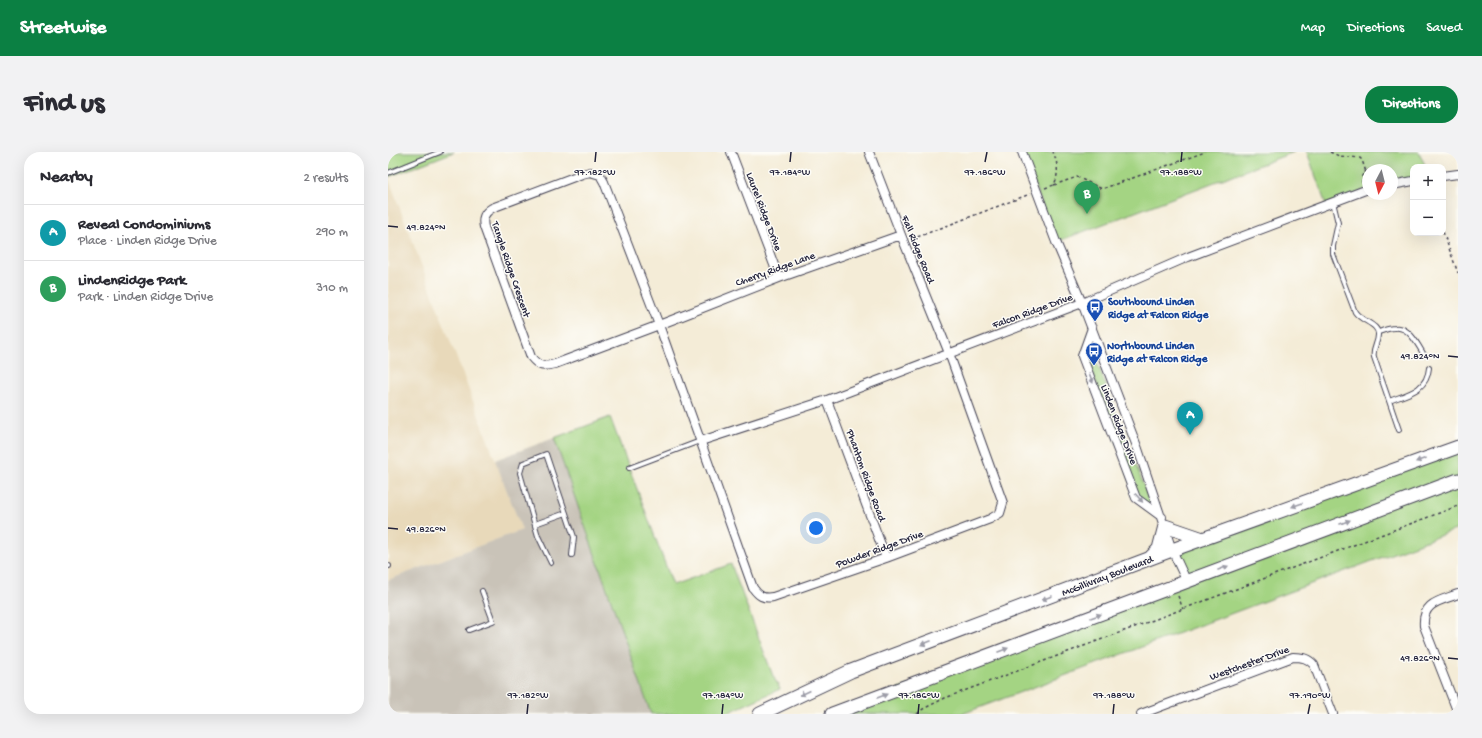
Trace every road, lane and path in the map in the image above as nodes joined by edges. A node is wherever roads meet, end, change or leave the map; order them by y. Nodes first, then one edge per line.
1 (440, 152) edge
2 (731, 152) edge
3 (869, 152) edge
4 (1022, 152) edge
5 (1053, 152) edge
6 (1205, 152) edge
7 (1330, 152) edge
8 (1364, 164) edge
9 (388, 173) edge
10 (1458, 174) edge
11 (1446, 176) edge
12 (1410, 182) edge
13 (1398, 184) edge
14 (1054, 185) junction
15 (1037, 191) junction
16 (1362, 191) edge
17 (1333, 202) junction
18 (901, 235) junction
19 (1444, 236) edge
20 (1458, 273) edge
21 (779, 278) junction
22 (1082, 303) junction
23 (659, 326) junction
24 (1092, 328) junction
25 (1379, 332) junction
26 (949, 353) junction
27 (1424, 355) dead end
28 (1429, 368) dead end
29 (827, 400) junction
30 (1389, 401) junction
31 (1399, 430) dead end
32 (701, 441) junction
33 (1458, 447) edge
34 (630, 468) dead end
35 (1458, 480) edge
36 (1458, 506) edge
37 (566, 513) junction
38 (1163, 522) junction
39 (535, 524) junction
40 (1203, 539) junction
41 (1172, 550) junction
42 (572, 555) dead end
43 (886, 558) junction
44 (1149, 559) junction
45 (551, 563) dead end
46 (1187, 582) junction
47 (1174, 587) junction
48 (482, 591) dead end
49 (1458, 594) edge
50 (1184, 609) junction
51 (469, 630) dead end
52 (1458, 713) edge
53 (760, 714) edge
54 (832, 714) edge
55 (917, 714) edge
56 (1141, 714) edge
57 (1332, 714) edge

1 - 9 lane
2 - 21 street, Laurel Ridge Drive
3 - 18 street, Fall Ridge Road
4 - 15 street, Linden Ridge Drive
5 - 14 path
6 - 14 path
7 - 8 path
10 - 11 street
12 - 13 street
14 - 15 path
15 - 18 path
15 - 22 street, Linden Ridge Drive
16 - 17 street, Falcon Ridge Drive
17 - 22 street, Falcon Ridge Drive
17 - 25 lane
18 - 21 street, Cherry Ridge Lane
18 - 26 street, Fall Ridge Road
19 - 20 path
21 - 23 street, Cherry Ridge Lane
22 - 24 street, Linden Ridge Drive
22 - 26 street, Falcon Ridge Drive
23 - 23 street, Tangle Ridge Crescent
23 - 32 street, Tangle Ridge Crescent
24 - 38 street, Linden Ridge Drive
24 -> 38 street, Linden Ridge Drive
25 - 27 lane
25 - 30 lane
26 - 29 street, Falcon Ridge Drive
26 - 43 street, Powder Ridge Drive
28 - 30 lane
29 - 32 street, Falcon Ridge Drive
29 - 43 street, Phantom Ridge Road
30 - 31 lane
32 - 34 lane
32 - 43 street, Powder Ridge Drive
33 -> 40 main road, McGillivray Boulevard
46 -> 35 main road
36 - 50 path
37 - 39 lane
37 - 39 lane
37 - 42 lane
38 - 40 main road
38 - 41 street, Linden Ridge Drive
38 - 44 main road
39 - 45 lane
40 - 41 main road, McGillivray Boulevard
41 - 44 main road, McGillivray Boulevard
41 - 46 street, Linden Ridge Drive
44 -> 53 main road, McGillivray Boulevard
46 - 47 main road
47 - 50 path
54 -> 47 main road
48 - 51 lane
49 - 52 street
50 - 55 path
56 - 57 street, Westchester Drive

